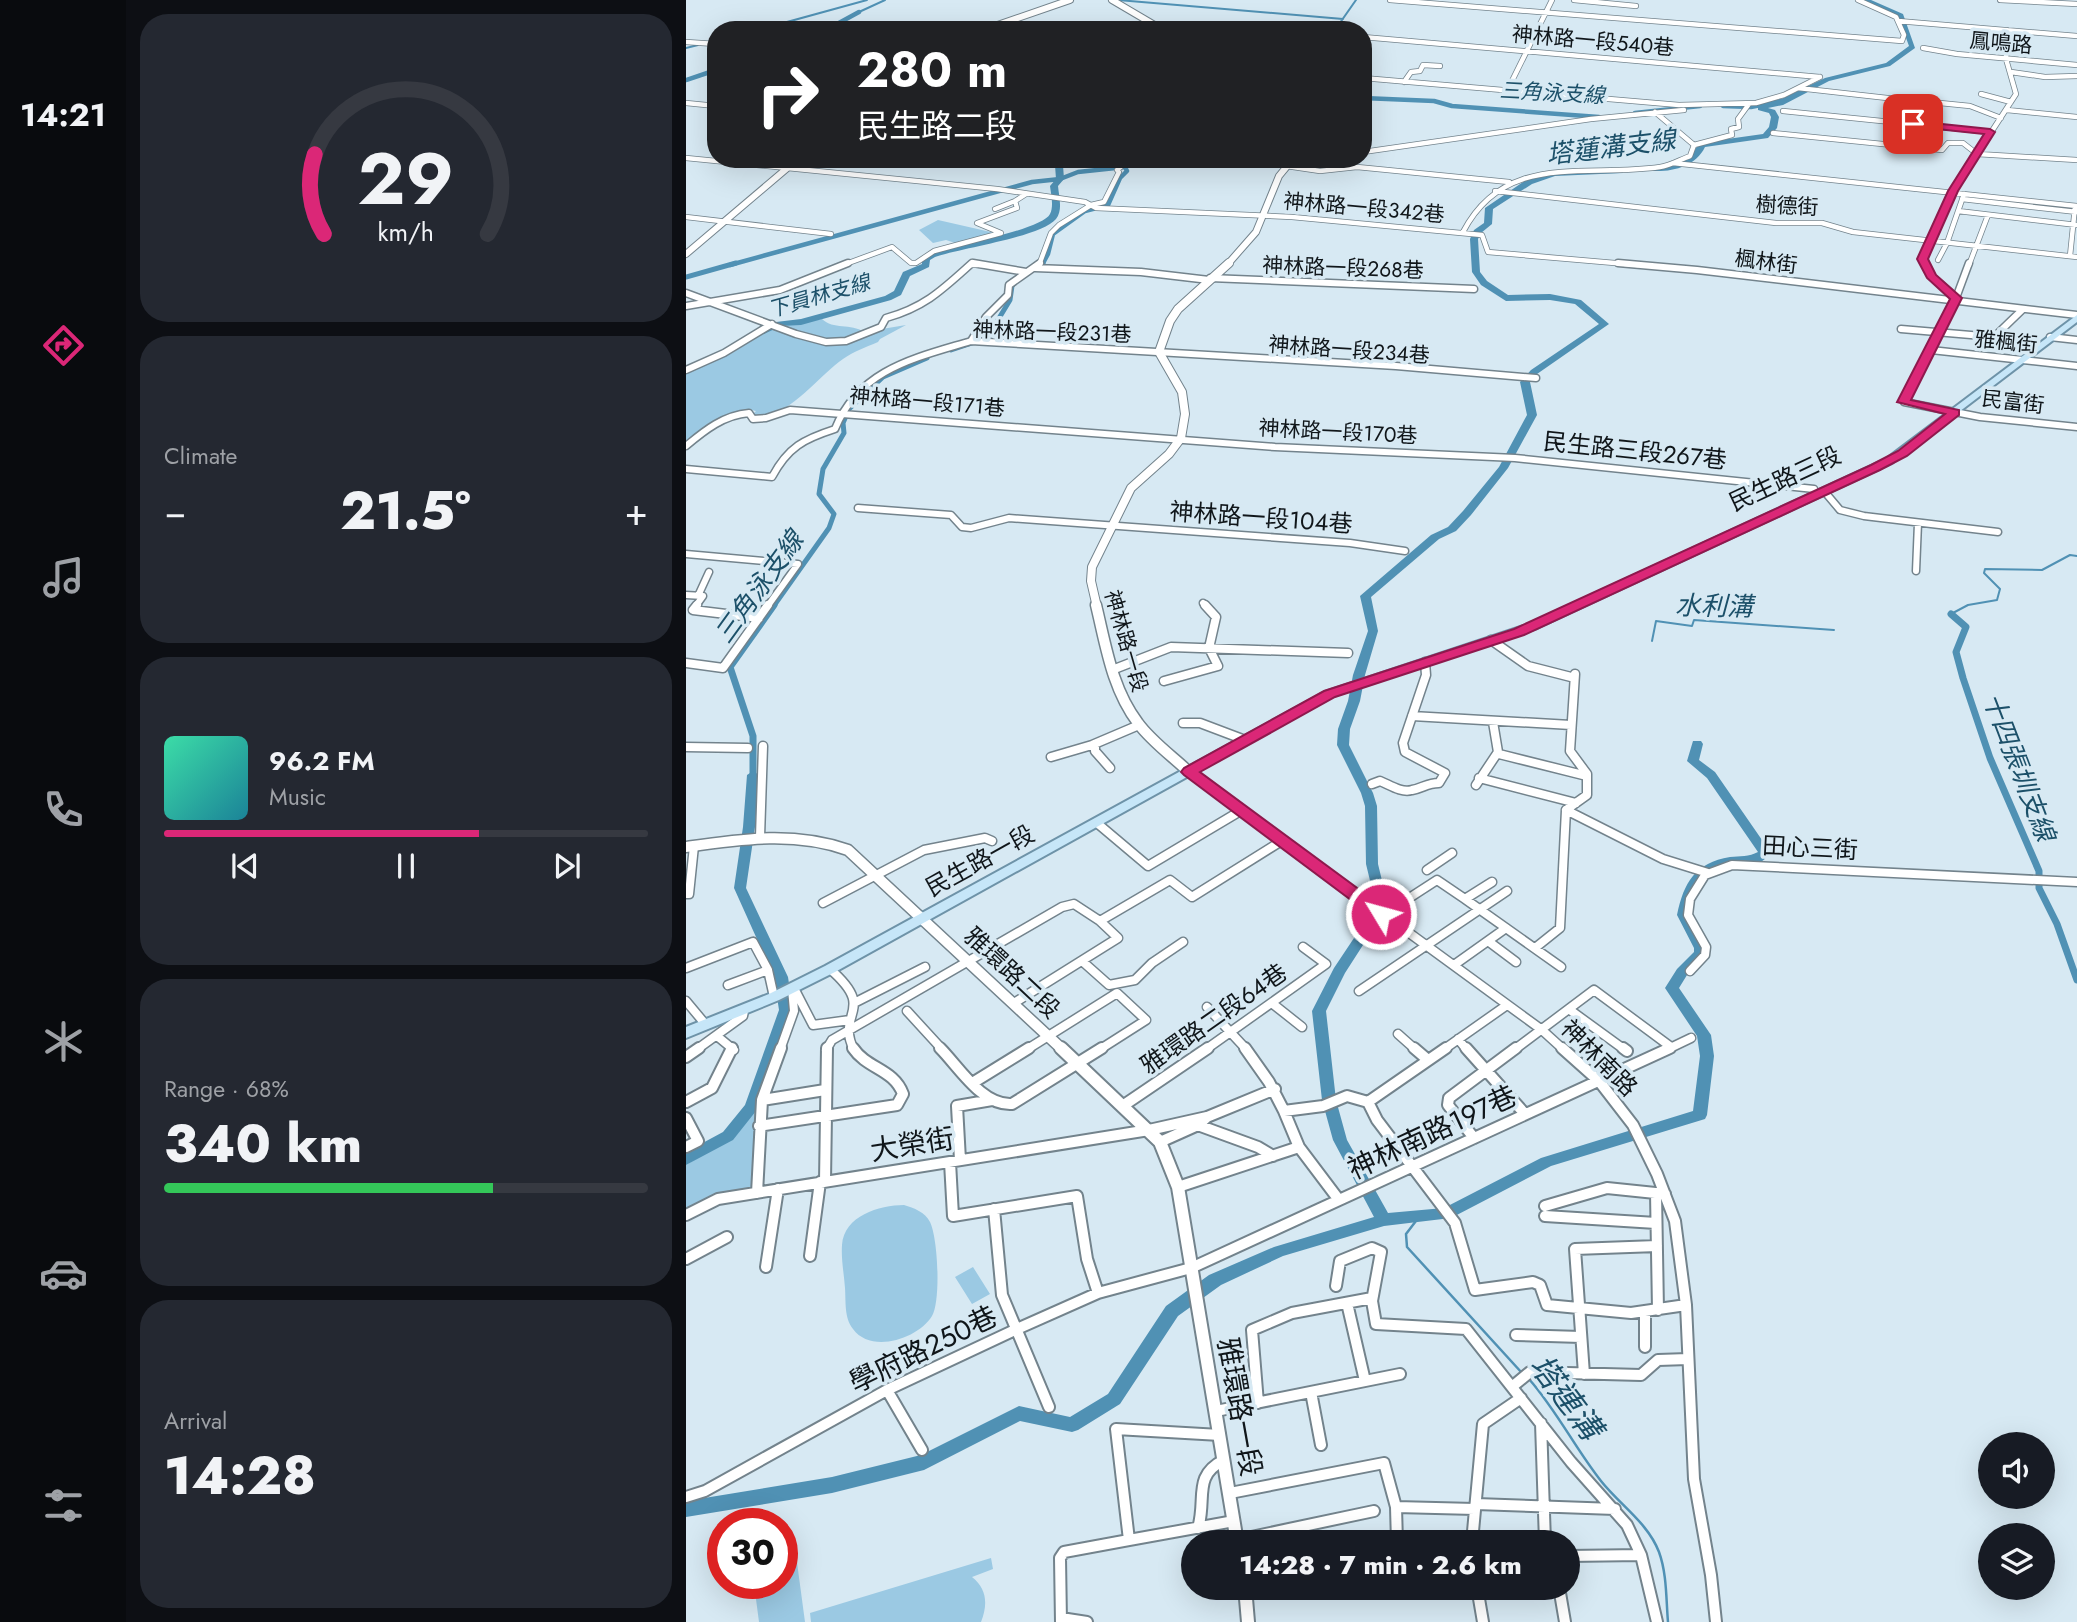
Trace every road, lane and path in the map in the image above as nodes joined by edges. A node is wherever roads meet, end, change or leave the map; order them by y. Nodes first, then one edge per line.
1 (1070, 0) edge
2 (1112, 0) edge
3 (1390, 0) edge
4 (1552, 0) edge
5 (1574, 0) edge
6 (1858, 0) edge
7 (2000, 0) edge
8 (2077, 4) edge
9 (1636, 6) dead end
10 (1546, 12) junction
11 (1898, 20) junction
12 (1009, 21) edge
13 (1148, 21) edge
14 (2007, 30) junction
15 (2077, 36) edge
16 (1372, 38) edge
17 (686, 42) edge
18 (707, 43) edge
19 (1923, 48) dead end
20 (1527, 51) junction
21 (2006, 59) junction
22 (2077, 65) edge
23 (1440, 66) dead end
24 (2011, 72) junction
25 (2077, 76) edge
26 (1372, 79) edge
27 (1404, 82) junction
28 (1798, 88) junction
29 (1507, 91) junction
30 (1981, 94) dead end
31 (2011, 102) junction
32 (686, 103) edge
33 (707, 105) edge
34 (1747, 107) junction
35 (2007, 110) junction
36 (1783, 111) dead end
37 (1655, 112) junction
38 (2077, 117) edge
39 (2001, 118) junction
40 (1990, 132) junction
41 (1773, 133) dead end
42 (1694, 145) junction
43 (1372, 151) edge
44 (1977, 153) junction
45 (686, 158) edge
46 (707, 160) edge
47 (2077, 160) edge
48 (1673, 163) junction
49 (789, 168) joint
50 (1119, 168) edge
51 (1284, 168) edge
52 (1310, 168) edge
53 (1348, 168) edge
54 (1367, 168) edge
55 (1510, 182) junction
56 (1495, 191) junction
57 (1953, 191) junction
58 (1026, 194) junction
59 (1963, 196) junction
60 (1015, 201) junction
61 (1091, 205) junction
62 (2034, 207) junction
63 (995, 209) dead end
64 (2076, 209) edge
65 (1958, 211) junction
66 (1988, 215) junction
67 (1263, 216) junction
68 (686, 217) edge
69 (2032, 220) junction
70 (722, 221) junction
71 (2075, 225) edge
72 (1463, 232) junction
73 (831, 234) dead end
74 (1929, 242) junction
75 (1947, 243) junction
76 (1978, 246) junction
77 (686, 254) edge
78 (2073, 256) edge
79 (1938, 260) dead end
80 (1035, 268) junction
81 (1026, 272) junction
82 (1210, 279) junction
83 (1474, 289) dead end
84 (686, 293) edge
85 (1955, 299) junction
86 (706, 300) junction
87 (686, 306) edge
88 (2023, 309) junction
89 (2076, 315) edge
90 (773, 323) junction
91 (1901, 329) dead end
92 (1940, 333) junction
93 (2050, 337) junction
94 (2077, 340) edge
95 (971, 341) junction
96 (1931, 350) junction
97 (1159, 352) junction
98 (2018, 359) junction
99 (2077, 366) edge
100 (686, 370) edge
101 (1536, 378) dead end
102 (1950, 411) junction
103 (839, 413) junction
104 (2077, 428) edge
105 (1181, 438) junction
106 (686, 446) edge
107 (1493, 459) joint
108 (686, 469) edge
109 (1819, 490) junction
110 (858, 508) dead end
111 (1918, 523) junction
112 (1114, 527) junction
113 (1998, 532) dead end
114 (1405, 551) dead end
115 (686, 554) edge
116 (709, 572) dead end
117 (1916, 572) dead end
118 (686, 596) edge
119 (698, 596) junction
120 (1203, 603) dead end
121 (759, 618) junction
122 (1491, 640) junction
123 (1209, 648) junction
124 (1348, 653) dead end
125 (1425, 662) junction
126 (686, 663) edge
127 (1112, 670) junction
128 (1164, 681) dead end
129 (1412, 716) junction
130 (1493, 722) junction
131 (1183, 723) dead end
132 (1139, 724) junction
133 (1571, 725) junction
134 (1245, 740) junction
135 (1095, 744) junction
136 (763, 746) dead end
137 (686, 747) edge
138 (748, 748) dead end
139 (1499, 754) junction
140 (1051, 757) dead end
141 (1110, 768) dead end
142 (1189, 772) junction
143 (1587, 776) junction
144 (1372, 784) dead end
145 (1576, 803) junction
146 (1242, 810) junction
147 (1566, 810) junction
148 (1097, 823) junction
149 (758, 837) junction
150 (1283, 840) junction
151 (992, 841) dead end
152 (690, 846) edge
153 (1452, 853) dead end
154 (1427, 870) dead end
155 (1708, 873) junction
156 (877, 875) junction
157 (1492, 881) dead end
158 (2077, 882) edge
159 (1507, 891) dead end
160 (686, 894) edge
161 (1465, 899) junction
162 (823, 903) dead end
163 (1480, 909) junction
164 (1382, 915) junction
165 (923, 919) junction
166 (1100, 921) junction
167 (1506, 928) junction
168 (1488, 941) junction
169 (1183, 942) dead end
170 (1426, 946) junction
171 (1303, 947) dead end
172 (1535, 948) junction
173 (1082, 961) junction
174 (969, 962) junction
175 (1516, 962) dead end
176 (1454, 965) junction
177 (925, 967) dead end
178 (1561, 967) dead end
179 (686, 968) edge
180 (830, 968) junction
181 (768, 970) junction
182 (1690, 971) dead end
183 (728, 985) dead end
184 (793, 988) junction
185 (1360, 991) dead end
186 (774, 997) junction
187 (686, 1001) edge
188 (856, 1002) junction
189 (1014, 1003) junction
190 (1273, 1004) junction
191 (1507, 1005) junction
192 (1207, 1007) dead end
193 (1570, 1010) junction
194 (744, 1011) junction
195 (907, 1011) dead end
196 (850, 1020) junction
197 (706, 1026) junction
198 (1302, 1027) dead end
199 (1542, 1030) junction
200 (848, 1031) junction
201 (1233, 1032) junction
202 (686, 1033) edge
203 (1398, 1034) dead end
204 (717, 1036) junction
205 (1048, 1036) junction
206 (1691, 1038) dead end
207 (1458, 1039) junction
208 (1671, 1048) junction
209 (1627, 1051) dead end
210 (686, 1057) edge
211 (1428, 1060) junction
212 (1078, 1063) junction
213 (1487, 1071) junction
214 (1599, 1080) junction
215 (974, 1082) junction
216 (1275, 1089) junction
217 (825, 1090) junction
218 (762, 1100) junction
219 (992, 1100) junction
220 (686, 1102) edge
221 (1368, 1102) junction
222 (1124, 1105) junction
223 (1284, 1111) junction
224 (1525, 1114) junction
225 (826, 1115) junction
226 (686, 1118) edge
227 (1193, 1124) junction
228 (759, 1126) junction
229 (1149, 1130) junction
230 (1474, 1138) junction
231 (1160, 1142) junction
232 (686, 1147) edge
233 (1299, 1147) junction
234 (1273, 1156) junction
235 (955, 1161) junction
236 (1414, 1166) junction
237 (822, 1182) junction
238 (1178, 1186) junction
239 (778, 1189) junction
240 (757, 1192) junction
241 (1660, 1194) junction
242 (1339, 1200) junction
243 (994, 1209) junction
244 (686, 1215) edge
245 (1657, 1223) junction
246 (727, 1237) dead end
247 (1657, 1246) junction
248 (810, 1256) dead end
249 (686, 1259) edge
250 (766, 1267) dead end
251 (1192, 1274) junction
252 (1336, 1286) dead end
253 (1098, 1293) junction
254 (1372, 1298) junction
255 (1347, 1303) junction
256 (1686, 1305) junction
257 (1579, 1306) junction
258 (1658, 1310) junction
259 (1644, 1312) junction
260 (1017, 1329) junction
261 (1516, 1335) dead end
262 (1581, 1337) junction
263 (1645, 1347) dead end
264 (1688, 1359) junction
265 (1400, 1374) dead end
266 (1584, 1374) junction
267 (1365, 1381) junction
268 (1513, 1386) junction
269 (887, 1390) junction
270 (1311, 1392) junction
271 (1521, 1398) junction
272 (1258, 1403) junction
273 (1048, 1408) dead end
274 (1216, 1411) junction
275 (1541, 1423) junction
276 (1220, 1435) junction
277 (1321, 1445) dead end
278 (922, 1450) dead end
279 (1224, 1460) junction
280 (1230, 1493) junction
281 (686, 1497) edge
282 (1476, 1506) junction
283 (1544, 1506) junction
284 (1396, 1507) junction
285 (1615, 1509) junction
286 (1374, 1511) dead end
287 (1234, 1521) junction
288 (1198, 1528) junction
289 (1235, 1530) edge
290 (1287, 1530) edge
291 (1397, 1530) edge
292 (1473, 1530) edge
293 (1545, 1530) edge
294 (1129, 1540) junction
295 (1642, 1555) junction
296 (1580, 1556) edge
297 (1247, 1600) edge
298 (1479, 1600) edge
299 (1561, 1600) edge
300 (1061, 1620) edge
301 (1087, 1622) edge
302 (1248, 1622) edge
303 (1483, 1622) edge
304 (1565, 1622) edge
305 (1657, 1622) edge
306 (1716, 1622) edge

1 - 12 street
2 - 13 street
3 - 10 street
4 - 10 street
5 - 9 street
6 - 11 street, 鳳鳴路
7 - 8 street
10 - 11 street
10 - 20 street
11 - 14 street, 鳳鳴路
14 - 15 street, 鳳鳴路
14 - 21 street
16 - 20 street, 神林路一段540巷
17 - 18 street
19 - 21 street, 鳳鳴路
20 - 28 street, 神林路一段540巷
20 - 29 street
21 - 22 street, 鳳鳴路
21 - 24 street
23 - 27 street
24 - 25 street
24 - 31 street
26 - 27 street
27 - 29 street
28 - 34 street
28 - 39 street
29 - 34 street
30 - 31 street
31 - 35 street
32 - 33 street
34 - 37 street
34 - 42 street
35 - 38 street
35 - 39 street
36 - 40 street
37 - 42 street
37 - 43 street
39 - 40 street
40 - 44 street
41 - 44 street
42 - 48 street
44 - 47 street
44 - 57 street
45 - 46 street, 神林路一段342巷
48 - 55 street
48 - 57 street
49 - 58 street, 神林路一段342巷
49 - 70 street
50 - 61 street
51 - 67 street
52 - 53 street
54 - 55 street
55 - 56 street
56 - 72 street
56 - 74 street, 樹德街
57 - 59 street
57 - 74 street
58 - 60 street
58 - 61 street, 神林路一段342巷
59 - 62 street
59 - 64 street
59 - 65 street
60 - 63 street
60 - 86 street
61 - 67 street, 神林路一段342巷
61 - 80 street
62 - 64 street
62 - 69 street
64 - 71 street
65 - 66 street
65 - 75 street
66 - 69 street
66 - 76 street
67 - 72 street, 神林路一段342巷
67 - 82 street
68 - 70 street
69 - 71 street
70 - 73 street
70 - 77 street
71 - 78 street
72 - 85 street, 楓林街
74 - 75 street, 樹德街
74 - 85 street
75 - 76 street, 樹德街
75 - 79 street
76 - 78 street, 樹德街
76 - 85 street
80 - 81 street
80 - 82 street, 神林路一段268巷
81 - 90 street
81 - 95 street
82 - 83 street, 神林路一段268巷
82 - 97 street
84 - 86 street
85 - 88 street, 楓林街
85 - 92 street
86 - 87 street
86 - 90 street
88 - 89 street, 楓林街
88 - 92 street
89 - 93 main road, 民生路三段
89 - 98 main road, 民生路三段
90 - 100 street
91 - 92 street
92 - 96 street
93 - 94 street
93 - 98 main road, 民生路三段
95 - 97 street, 神林路一段231巷
95 - 103 street, 神林路一段231巷
96 - 98 street, 雅楓街
96 - 102 street, 民富街
97 - 101 street, 神林路一段234巷
97 - 105 street
98 - 99 street, 雅楓街
98 - 102 main road, 民生路三段
102 - 104 street, 民富街
102 - 109 main road, 民生路三段
103 - 105 street, 神林路一段171巷
103 - 106 street, 神林路一段171巷
103 - 108 street, 神林路一段231巷
105 - 107 street, 神林路一段170巷
105 - 112 street, 神林路一段
107 - 109 street, 民生路三段267巷
109 - 111 street
109 - 122 main road, 民生路三段
110 - 112 street, 神林路一段104巷
111 - 113 street
111 - 117 street
112 - 114 street, 神林路一段104巷
112 - 127 street, 神林路一段
115 - 121 street
116 - 119 street
118 - 119 street
119 - 121 street
120 - 123 street
121 - 126 street
122 - 125 main road, 民生路三段
122 - 133 street
123 - 124 street
123 - 127 street
123 - 128 street
125 - 129 street
125 - 134 main road, 民生路三段
127 - 132 street, 神林路一段
129 - 130 street
129 - 144 street
130 - 133 street
130 - 139 street
131 - 134 street
132 - 135 street
132 - 142 street, 神林路一段
133 - 143 street
134 - 142 main road, 民生路一段
135 - 140 street
135 - 141 street
136 - 149 street
137 - 138 street
139 - 143 street
139 - 145 street
142 - 146 street, 神林南路
142 - 148 main road, 民生路一段
143 - 145 street
145 - 147 street
146 - 148 street
146 - 150 street, 神林南路
147 - 155 street
147 - 172 street
148 - 165 main road, 民生路一段
149 - 152 street, 雅環路二段
149 - 156 street, 雅環路二段
150 - 164 street, 神林南路
150 - 166 street
151 - 156 street
152 - 160 street
153 - 154 street
155 - 158 street, 田心三街
155 - 182 street
156 - 162 street
156 - 165 street, 雅環路二段
157 - 161 street
159 - 163 street
161 - 163 street
161 - 164 street
163 - 167 street
163 - 170 street
164 - 170 street, 神林南路
165 - 174 street, 雅環路二段
165 - 180 main road, 民生路一段
166 - 173 street
166 - 174 street
167 - 168 street
167 - 172 street
168 - 175 street
168 - 176 street
169 - 173 street
170 - 176 street, 神林南路
170 - 185 street
171 - 190 street, 雅環路二段64巷
172 - 178 street
173 - 189 street
174 - 189 street, 雅環路二段
174 - 200 street
176 - 191 street, 神林南路
177 - 188 street
179 - 181 street
180 - 184 main road, 民生路一段
180 - 188 street
181 - 183 street
181 - 186 street
184 - 186 main road, 民生路一段
184 - 196 street
184 - 218 street
186 - 194 main road
187 - 197 street
188 - 196 street
189 - 205 street, 雅環路二段
190 - 198 street
190 - 201 street, 雅環路二段64巷
191 - 199 street, 神林南路
191 - 207 street
192 - 201 street
193 - 199 street
193 - 208 street
193 - 209 street
194 - 197 main road
194 - 204 street
195 - 215 street
196 - 200 street
197 - 202 main road
199 - 213 street
199 - 214 street, 神林南路
200 - 217 street
200 - 225 street
201 - 216 street
201 - 222 street, 雅環路二段64巷
203 - 211 street
204 - 210 street
204 - 220 street
205 - 212 street, 雅環路二段
205 - 212 street
205 - 215 street
206 - 208 street, 神林南路197巷
207 - 211 street
207 - 213 street
208 - 214 street, 神林南路197巷
211 - 221 street
212 - 219 street
212 - 222 street, 雅環路二段
213 - 224 street
213 - 230 street
214 - 224 street, 神林南路197巷
214 - 241 street, 神林南路
215 - 219 street
216 - 223 street
216 - 227 street
217 - 218 street
217 - 225 street
218 - 228 street
219 - 235 street
221 - 223 street
221 - 236 street
222 - 229 street, 雅環路二段
223 - 233 street
224 - 230 street, 神林南路197巷
225 - 228 street
225 - 237 street
226 - 232 street
227 - 229 street, 大榮街
227 - 231 street
227 - 234 street
228 - 240 street
229 - 231 street, 雅環路二段
229 - 235 street, 大榮街
230 - 236 street, 神林南路197巷
231 - 238 street, 雅環路二段
233 - 234 street
233 - 242 street
234 - 238 street
235 - 237 street, 大榮街
235 - 243 street
236 - 242 street, 神林南路197巷
236 - 257 street
237 - 239 street, 大榮街
237 - 248 street
238 - 251 street, 雅環路二段
239 - 240 street, 大榮街
239 - 250 street
240 - 244 street, 大榮街
241 - 245 street
241 - 245 street
241 - 256 street, 神林南路
242 - 251 street, 神林南路197巷
243 - 253 street
243 - 260 street
245 - 247 street
246 - 249 street
247 - 257 street
247 - 258 street
251 - 253 street, 學府路250巷
251 - 274 street, 雅環路一段
252 - 254 street
253 - 260 street, 學府路250巷
254 - 255 street
254 - 268 street
255 - 267 street
255 - 272 street
256 - 258 street
256 - 264 street, 神林南路
257 - 259 street
257 - 262 street
258 - 259 street
259 - 263 street
260 - 269 street, 學府路250巷
260 - 273 street
261 - 262 street
262 - 266 street
264 - 266 street
264 - 306 street, 神林南路
265 - 267 street
266 - 268 street
267 - 270 street
268 - 271 street
269 - 278 street
269 - 281 street, 學府路250巷
270 - 272 street
270 - 277 street
271 - 275 street
271 - 282 street
272 - 274 street
274 - 276 street, 雅環路一段
275 - 283 street
275 - 285 street
276 - 279 street, 雅環路一段
276 - 294 street
279 - 280 street, 雅環路一段
279 - 288 street
280 - 284 street
280 - 287 street, 雅環路一段
282 - 283 street
282 - 284 street
282 - 292 street
283 - 285 street
283 - 293 street
284 - 291 street
285 - 295 street
286 - 290 street
287 - 288 street
287 - 289 street, 雅環路一段
288 - 294 street
294 - 300 street
295 - 296 street
295 - 305 street
297 - 302 street
298 - 303 street
299 - 304 street
300 - 301 street

